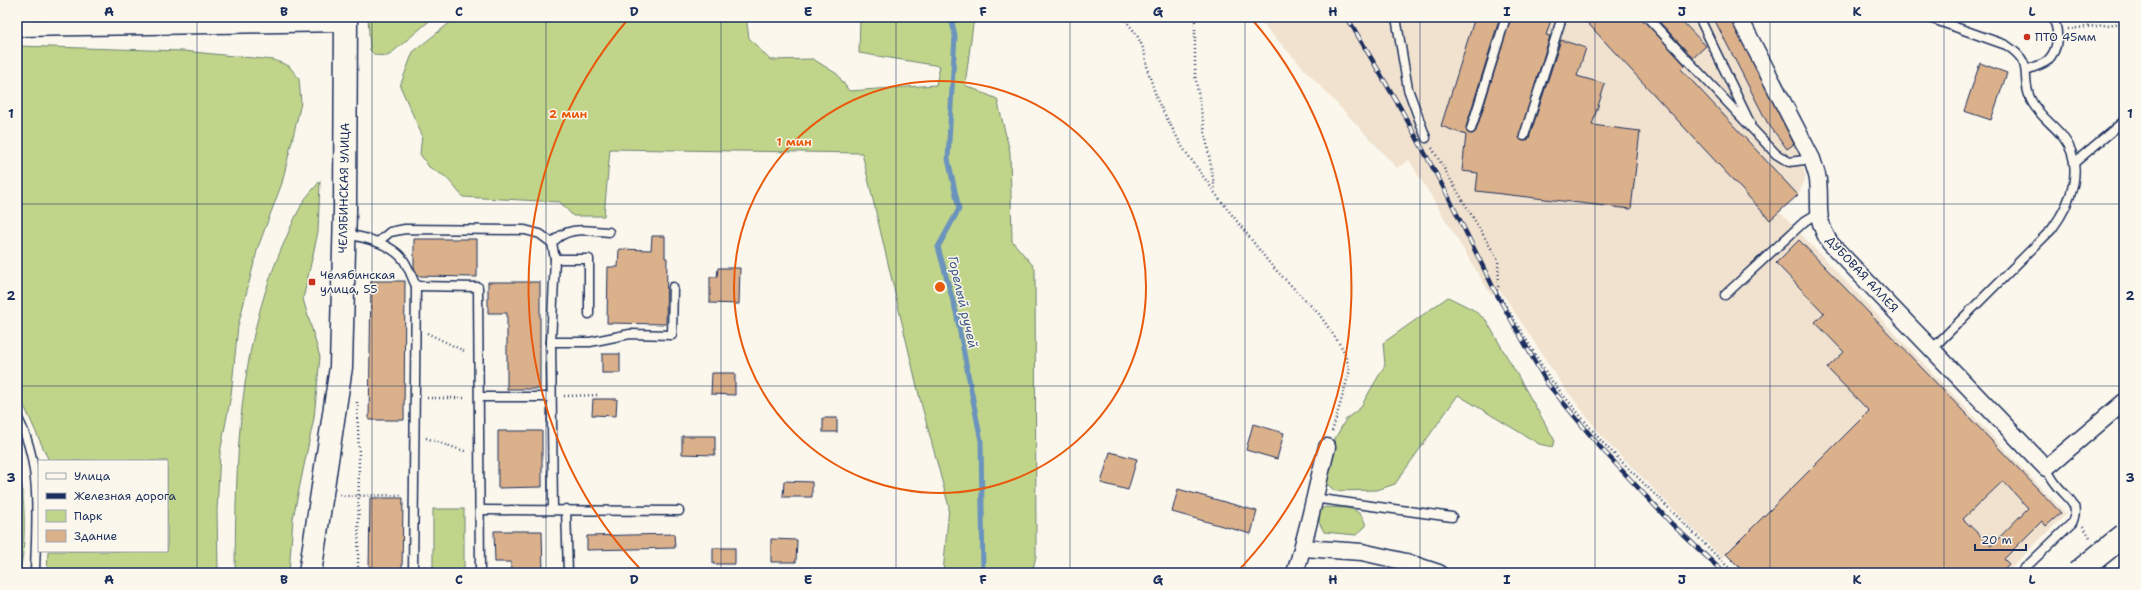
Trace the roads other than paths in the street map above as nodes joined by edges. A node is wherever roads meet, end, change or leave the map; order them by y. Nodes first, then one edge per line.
1 (1396, 17) edge
2 (1506, 17) edge
3 (1562, 17) edge
4 (1647, 17) edge
5 (1699, 17) edge
6 (1739, 17) edge
7 (1927, 17) edge
8 (2052, 17) edge
9 (346, 20) edge
10 (17, 28) edge
11 (2027, 70) junction
12 (2124, 121) edge
13 (1470, 129) dead end
14 (1754, 131) junction
15 (1524, 136) dead end
16 (1426, 138) road end
17 (1812, 159) junction
18 (2074, 163) junction
19 (1818, 213) junction
20 (609, 232) dead end
21 (344, 234) junction
22 (378, 242) junction
23 (552, 243) junction
24 (555, 258) junction
25 (416, 286) junction
26 (673, 287) dead end
27 (1725, 295) dead end
28 (588, 314) dead end
29 (551, 342) junction
30 (1932, 349) junction
31 (480, 397) junction
32 (551, 397) junction
33 (2124, 402) edge
34 (17, 417) edge
35 (1327, 447) road end
36 (2046, 468) junction
37 (1313, 498) junction
38 (552, 509) junction
39 (566, 509) junction
40 (481, 510) junction
41 (679, 511) dead end
42 (1452, 517) dead end
43 (2124, 535) edge
44 (1303, 548) junction
45 (2124, 561) edge
46 (2023, 570) dead end
47 (35, 573) edge
48 (310, 573) edge
49 (413, 573) edge
50 (480, 573) edge
51 (568, 573) edge
52 (1295, 573) edge
53 (1439, 573) edge
54 (2077, 573) edge
55 (2110, 573) edge

1 - 16 lane
2 - 13 lane
3 - 15 lane
4 - 14 lane
5 - 14 lane
6 - 17 street, ДУБОВАЯ АЛЛЕЯ
7 - 11 lane
8 - 11 lane
9 - 10 street
9 - 21 street, ЧЕЛЯБИНСКАЯ УЛИЦА
11 - 18 lane
12 - 18 lane
14 - 17 lane
17 - 19 street, ДУБОВАЯ АЛЛЕЯ
18 - 30 lane
19 - 27 lane
19 - 30 street, ДУБОВАЯ АЛЛЕЯ
20 - 23 lane
21 - 22 lane
21 - 48 street, ЧЕЛЯБИНСКАЯ УЛИЦА
22 - 23 lane
22 - 25 lane
23 - 24 lane
24 - 28 lane
24 - 29 lane
25 - 31 lane
25 - 49 lane
26 - 29 lane
29 - 32 lane
30 - 36 street, ДУБОВАЯ АЛЛЕЯ
31 - 32 lane
31 - 40 lane
32 - 38 lane
33 - 36 street
34 - 47 lane
35 - 37 street
36 - 46 lane
37 - 42 lane
37 - 44 street
38 - 39 lane
38 - 40 lane
39 - 41 lane
39 - 51 lane
40 - 50 lane
43 - 54 street, bridge
44 - 52 street
44 - 53 street
45 - 55 street

